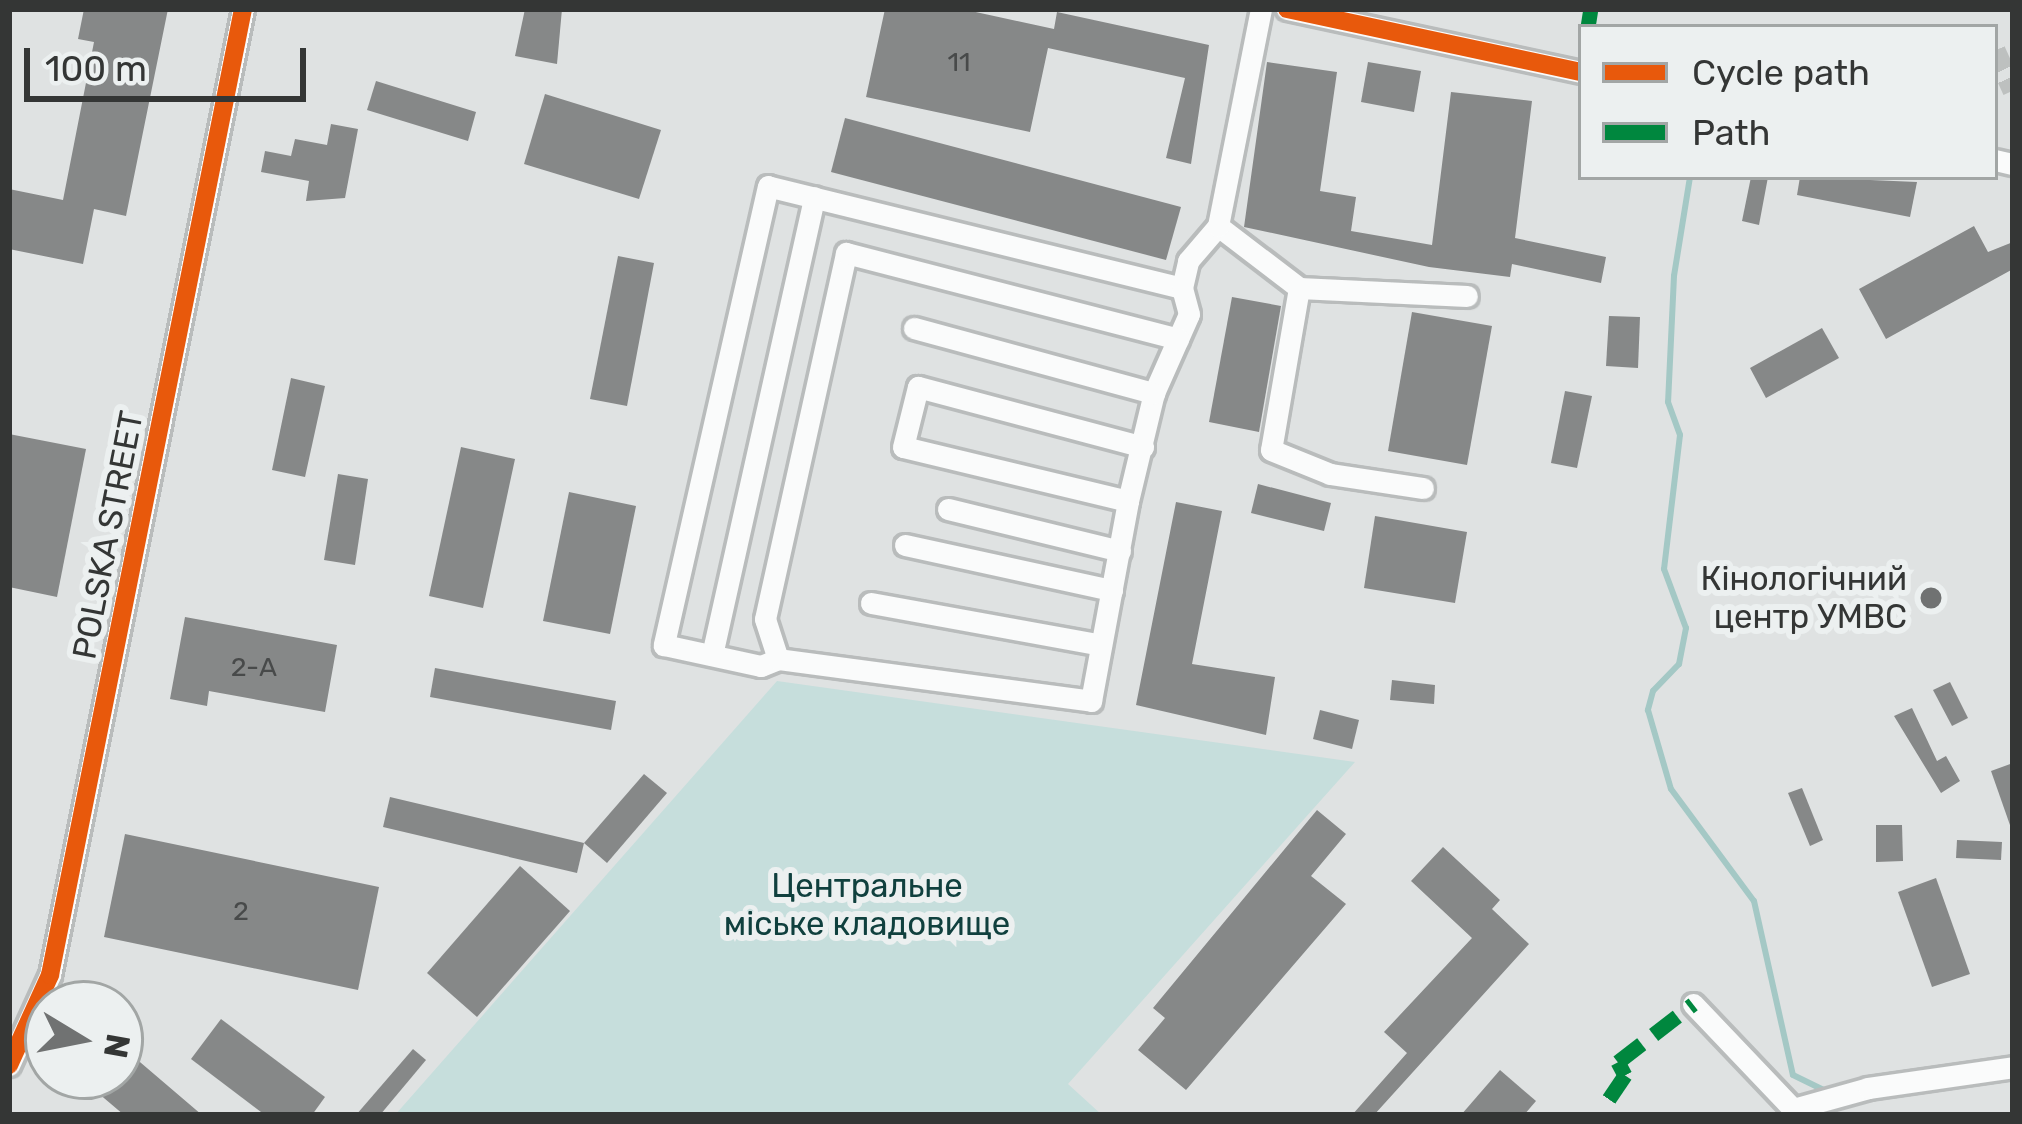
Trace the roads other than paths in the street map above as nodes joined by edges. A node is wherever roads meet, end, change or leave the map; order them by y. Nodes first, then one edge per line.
1 (243, 9) edge
2 (1261, 9) edge
3 (1287, 9) edge
4 (1578, 71) edge
5 (814, 197) junction
6 (1218, 226) junction
7 (1182, 288) junction
8 (1299, 288) junction
9 (1467, 296) dead end
10 (914, 328) dead end
11 (1178, 339) junction
12 (1154, 393) junction
13 (1143, 447) junction
14 (1424, 488) dead end
15 (1128, 501) junction
16 (948, 509) dead end
17 (905, 544) dead end
18 (1120, 551) junction
19 (1112, 590) junction
20 (872, 602) dead end
21 (1101, 645) junction
22 (712, 655) junction
23 (778, 659) junction
24 (1694, 1004) dead end
25 (9, 1065) edge
26 (2013, 1067) edge

1 - 25 street, POLSKA STREET
2 - 6 street
3 - 4 street
5 - 7 street
5 - 22 street
5 - 22 street
6 - 7 street
6 - 8 street
7 - 11 street
8 - 9 street
8 - 14 street
10 - 12 street
11 - 12 street
11 - 23 street
12 - 13 street
13 - 15 street
13 - 15 street
15 - 18 street
16 - 18 street
17 - 19 street
18 - 19 street
19 - 21 street
20 - 21 street
21 - 23 street
22 - 23 street
24 - 26 street

